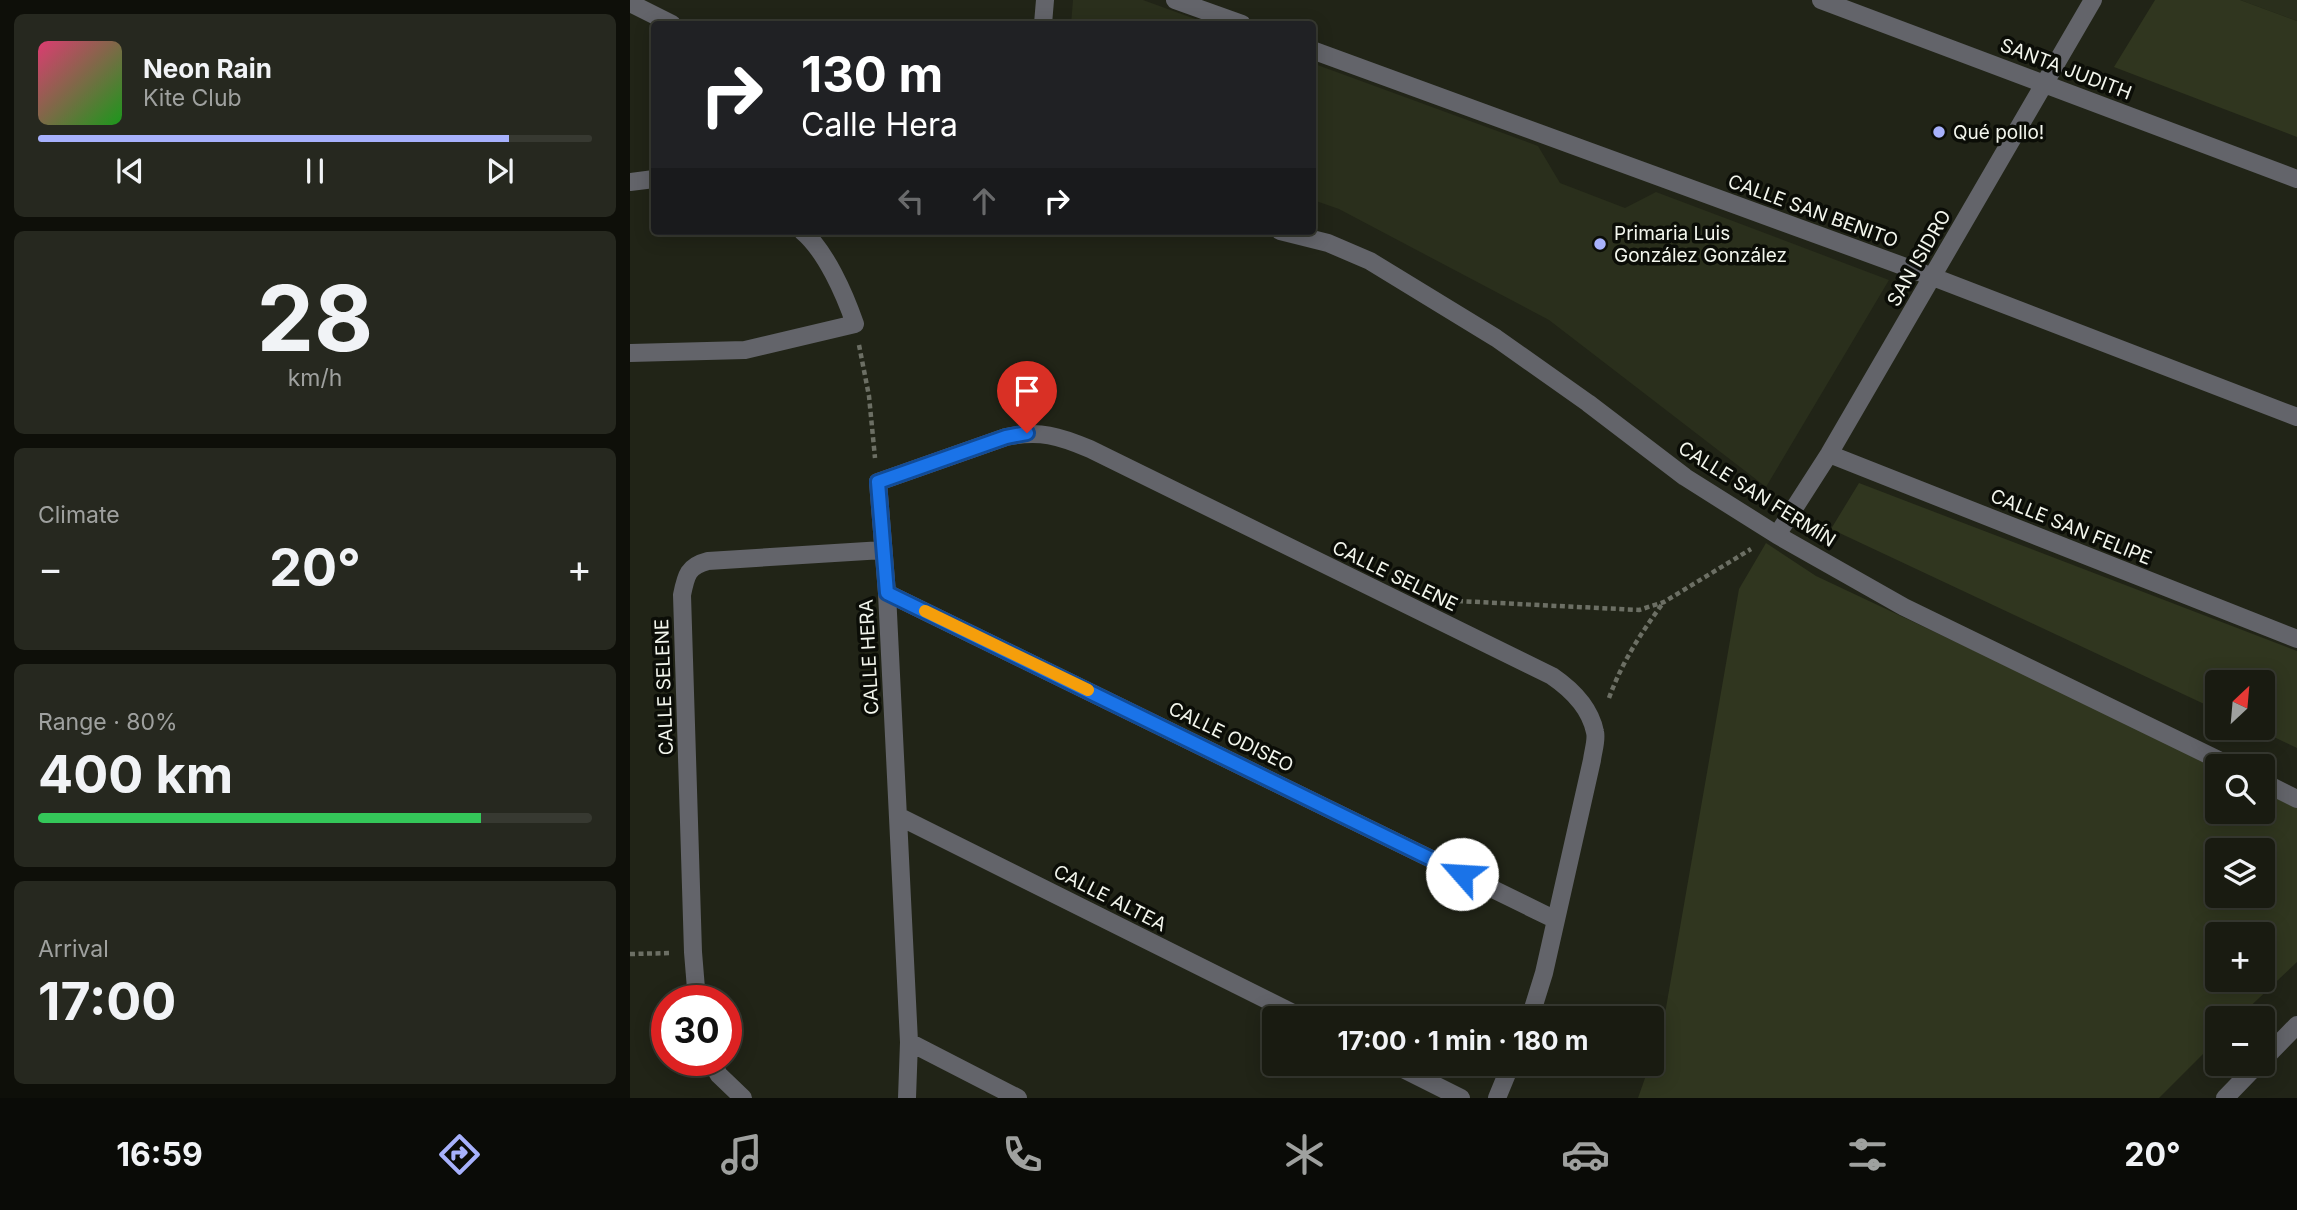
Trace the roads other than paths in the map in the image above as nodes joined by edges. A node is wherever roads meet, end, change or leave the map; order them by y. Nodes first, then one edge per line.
1 (1045, 0) edge
2 (1175, 0) edge
3 (1821, 0) edge
4 (2093, 0) edge
5 (630, 3) edge
6 (666, 21) edge
7 (1043, 21) edge
8 (1234, 21) edge
9 (1316, 51) edge
10 (2043, 83) junction
11 (651, 179) edge
12 (2297, 179) edge
13 (630, 182) edge
14 (807, 235) edge
15 (1296, 235) edge
16 (1933, 277) junction
17 (630, 353) edge
18 (2297, 417) edge
19 (1829, 454) junction
20 (878, 482) joint
21 (1777, 535) junction
22 (883, 550) junction
23 (887, 593) junction
24 (2297, 639) edge
25 (2206, 754) edge
26 (2275, 788) edge
27 (2297, 799) edge
28 (898, 816) junction
29 (1556, 920) junction
30 (696, 985) edge
31 (1279, 1006) edge
32 (1534, 1006) edge
33 (2297, 1025) edge
34 (909, 1042) junction
35 (2275, 1047) edge
36 (720, 1076) edge
37 (1417, 1076) edge
38 (1506, 1076) edge
39 (2246, 1076) edge
40 (743, 1098) edge
41 (907, 1098) edge
42 (1018, 1098) edge
43 (1461, 1098) edge
44 (1497, 1098) edge
45 (2225, 1098) edge

1 - 7 street
2 - 8 street
3 - 10 street, SANTA JUDITH
4 - 10 street, SAN ISIDRO
5 - 6 street
9 - 16 street, CALLE SAN BENITO
10 - 12 street, SANTA JUDITH
10 - 16 street, SAN ISIDRO
11 - 13 street
14 - 17 street
15 - 21 street, CALLE SAN FERMÍN
16 - 18 street, CALLE SAN BENITO
16 - 19 street, SAN ISIDRO
19 - 21 street, SAN ISIDRO
19 - 24 street, CALLE SAN FELIPE
20 - 22 street, CALLE HERA
20 - 29 street, CALLE SELENE
21 - 25 street, CALLE SAN FERMÍN
22 - 23 street, CALLE HERA
22 - 30 street, CALLE SELENE
23 - 28 street, CALLE HERA
23 - 29 street, CALLE ODISEO
26 - 27 street
28 - 31 street, CALLE ALTEA
28 - 34 street, CALLE HERA
29 - 32 street
33 - 35 street
34 - 41 street, CALLE HERA
34 - 42 street
36 - 40 street
37 - 43 street
38 - 44 street
39 - 45 street

